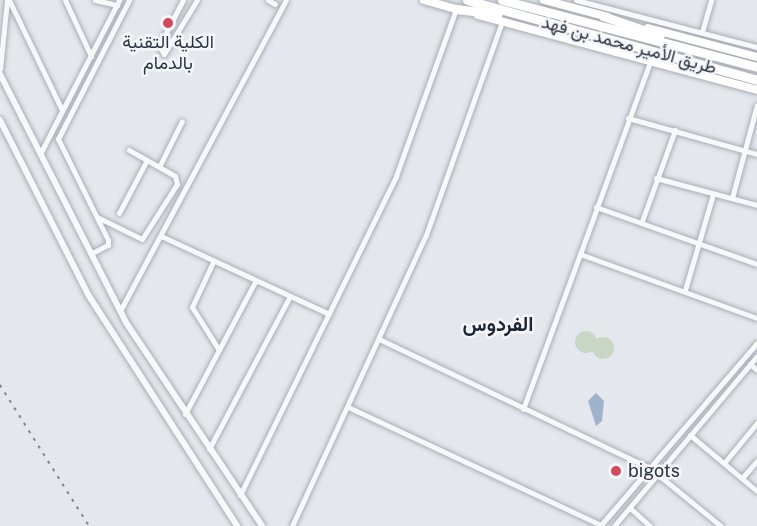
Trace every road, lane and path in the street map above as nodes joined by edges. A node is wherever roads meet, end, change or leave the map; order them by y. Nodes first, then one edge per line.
1 (8, 0) edge
2 (65, 0) edge
3 (94, 0) edge
4 (129, 0) edge
5 (183, 0) edge
6 (197, 0) edge
7 (268, 0) edge
8 (286, 0) edge
9 (424, 0) edge
10 (467, 0) edge
11 (502, 0) edge
12 (544, 0) edge
13 (576, 0) edge
14 (711, 0) edge
15 (559, 2) edge
16 (118, 3) edge
17 (275, 4) dead end
18 (456, 9) junction
19 (603, 16) junction
20 (502, 22) junction
21 (548, 24) junction
22 (702, 32) junction
23 (757, 47) edge
24 (659, 54) junction
25 (713, 54) junction
26 (91, 56) junction
27 (757, 57) edge
28 (650, 62) junction
29 (757, 67) edge
30 (0, 71) edge
31 (757, 80) edge
32 (757, 88) edge
33 (757, 105) edge
34 (62, 110) junction
35 (628, 118) junction
36 (0, 120) edge
37 (182, 121) dead end
38 (675, 130) junction
39 (129, 150) dead end
40 (744, 150) junction
41 (40, 154) junction
42 (757, 154) edge
43 (147, 160) junction
44 (159, 167) junction
45 (656, 178) junction
46 (713, 194) junction
47 (732, 198) junction
48 (757, 205) edge
49 (596, 207) junction
50 (119, 213) dead end
51 (97, 216) junction
52 (642, 221) junction
53 (161, 236) junction
54 (699, 242) junction
55 (92, 253) junction
56 (580, 254) junction
57 (757, 256) edge
58 (213, 261) junction
59 (754, 263) edge
60 (255, 282) junction
61 (684, 290) junction
62 (289, 298) junction
63 (121, 309) junction
64 (329, 314) junction
65 (757, 318) edge
66 (379, 339) junction
67 (757, 343) edge
68 (219, 350) junction
69 (757, 356) edge
70 (750, 364) junction
71 (757, 370) edge
72 (348, 407) junction
73 (524, 409) junction
74 (185, 414) junction
75 (757, 423) edge
76 (690, 435) junction
77 (209, 451) junction
78 (757, 460) edge
79 (724, 463) junction
80 (651, 469) junction
81 (657, 473) junction
82 (742, 478) junction
83 (757, 490) edge
84 (240, 497) junction
85 (630, 508) junction
86 (601, 525) edge
87 (237, 526) edge
88 (262, 526) edge
89 (292, 526) edge
90 (614, 526) edge
91 (650, 526) edge
92 (722, 526) edge

1 - 30 street
1 - 34 street
2 - 26 street
3 - 16 street
4 - 51 street
5 - 6 street
7 - 17 street
8 - 53 street
9 - 18 main road
10 - 21 highway, طريق الأمير محمد بن فهد
11 - 25 highway, طريق الأمير محمد بن فهد
12 - 15 main road
13 - 22 street
14 - 22 street
15 - 19 main road
16 - 26 street
18 - 20 main road
18 - 21 highway
18 - 64 street
19 - 25 highway
19 - 27 main road
20 - 28 main road
20 - 66 street
21 - 24 highway, طريق الأمير محمد بن فهد
22 - 23 street
24 - 31 highway, طريق الأمير محمد بن فهد
24 - 32 highway
25 - 29 highway, طريق الأمير محمد بن فهد
26 - 34 street
28 - 32 main road
28 - 35 street
30 - 41 street
33 - 40 street
34 - 41 street
35 - 38 street
35 - 49 street
36 - 87 street
37 - 44 street
38 - 40 street
38 - 45 street
39 - 43 street
40 - 42 street
40 - 47 street
41 - 55 street
43 - 44 street
43 - 50 street
44 - 51 street
45 - 46 street
45 - 52 street
46 - 47 street
46 - 54 street
47 - 48 street
49 - 52 street
49 - 56 street
51 - 55 street
52 - 54 street
53 - 58 street
53 - 63 street
54 - 59 street
54 - 61 street
55 - 63 street
56 - 61 street
56 - 73 street
57 - 59 street
58 - 60 street
58 - 68 street
60 - 62 street
60 - 68 street
61 - 65 street
62 - 64 street
62 - 77 street
63 - 74 street
64 - 84 street
66 - 72 street
66 - 73 street
67 - 80 street
68 - 74 street
69 - 70 street
70 - 71 street
70 - 76 street
72 - 86 street
72 - 89 street
73 - 80 street
74 - 77 street
75 - 79 street
76 - 79 street
76 - 81 street
77 - 84 street
78 - 82 street
79 - 82 street
80 - 81 street
80 - 86 street
81 - 85 street
81 - 92 street
82 - 83 street
84 - 88 street
85 - 90 street
85 - 91 street

